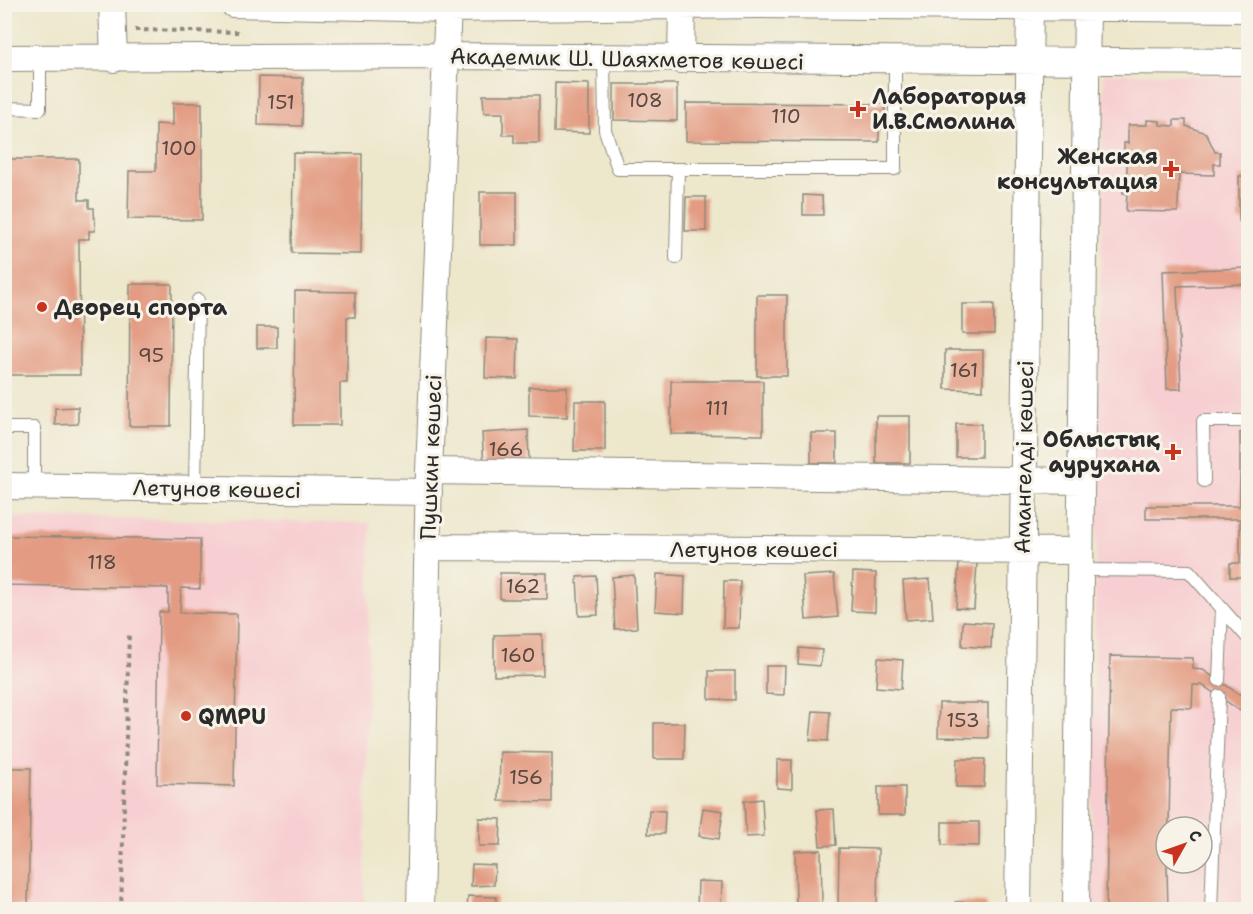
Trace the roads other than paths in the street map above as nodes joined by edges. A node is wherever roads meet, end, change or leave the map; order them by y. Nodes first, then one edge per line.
1 (112, 4) edge
2 (234, 4) edge
3 (757, 5) edge
4 (682, 6) edge
5 (1030, 6) edge
6 (1086, 6) edge
7 (448, 7) edge
8 (1248, 9) edge
9 (446, 56) junction
10 (604, 57) junction
11 (4, 58) edge
12 (40, 59) junction
13 (114, 59) junction
14 (681, 60) junction
15 (1030, 60) junction
16 (1086, 60) junction
17 (895, 61) junction
18 (1248, 62) edge
19 (4, 108) edge
20 (678, 169) junction
21 (676, 258) dead end
22 (198, 300) dead end
23 (1248, 421) edge
24 (4, 428) edge
25 (1024, 481) junction
26 (1081, 481) junction
27 (1204, 481) dead end
28 (429, 482) junction
29 (4, 486) edge
30 (34, 487) junction
31 (195, 489) junction
32 (428, 547) junction
33 (1023, 550) junction
34 (1080, 561) junction
35 (1222, 608) junction
36 (1248, 638) edge
37 (1219, 680) dead end
38 (1219, 696) dead end
39 (420, 909) edge
40 (1018, 909) edge
41 (1076, 909) edge
42 (1211, 909) edge

1 - 13 street
2 - 7 street, Академик Ш. Шаяхметов көшесі
3 - 4 street, Академик Ш. Шаяхметов көшесі
3 - 5 street, Академик Ш. Шаяхметов көшесі
4 - 7 street, Академик Ш. Шаяхметов көшесі
4 - 14 street
5 - 6 street, Академик Ш. Шаяхметов көшесі
5 - 15 street, Амангелді көшесі
6 - 8 street, Академик Ш. Шаяхметов көшесі
6 - 16 street
7 - 9 street, Пушкин көшесі
9 - 10 street, Академик Ш. Шаяхметов көшесі
9 - 13 street, Академик Ш. Шаяхметов көшесі
9 - 28 street, Пушкин көшесі
10 - 14 street, Академик Ш. Шаяхметов көшесі
10 - 20 lane
11 - 12 street, Академик Ш. Шаяхметов көшесі
12 - 13 street, Академик Ш. Шаяхметов көшесі
12 - 19 lane
14 - 17 street, Академик Ш. Шаяхметов көшесі
15 - 16 street, Академик Ш. Шаяхметов көшесі
15 - 17 street, Академик Ш. Шаяхметов көшесі
15 - 25 street, Амангелді көшесі
16 - 18 street, Академик Ш. Шаяхметов көшесі
16 - 26 street
17 - 20 lane
20 - 21 lane
22 - 31 lane
23 - 27 lane
24 - 30 lane
25 - 26 street, Летунов көшесі
25 - 28 street, Летунов көшесі
25 - 33 street, Амангелді көшесі
26 - 34 street
28 - 31 street, Летунов көшесі
28 - 32 street, Пушкин көшесі
29 - 30 street, Летунов көшесі
30 - 31 street, Летунов көшесі
32 - 33 street, Летунов көшесі
32 - 39 street, Пушкин көшесі
33 - 34 street, Летунов көшесі
33 - 40 street, Амангелді көшесі
34 - 35 lane
34 - 41 street
35 - 36 lane
35 - 37 lane
38 - 42 lane

